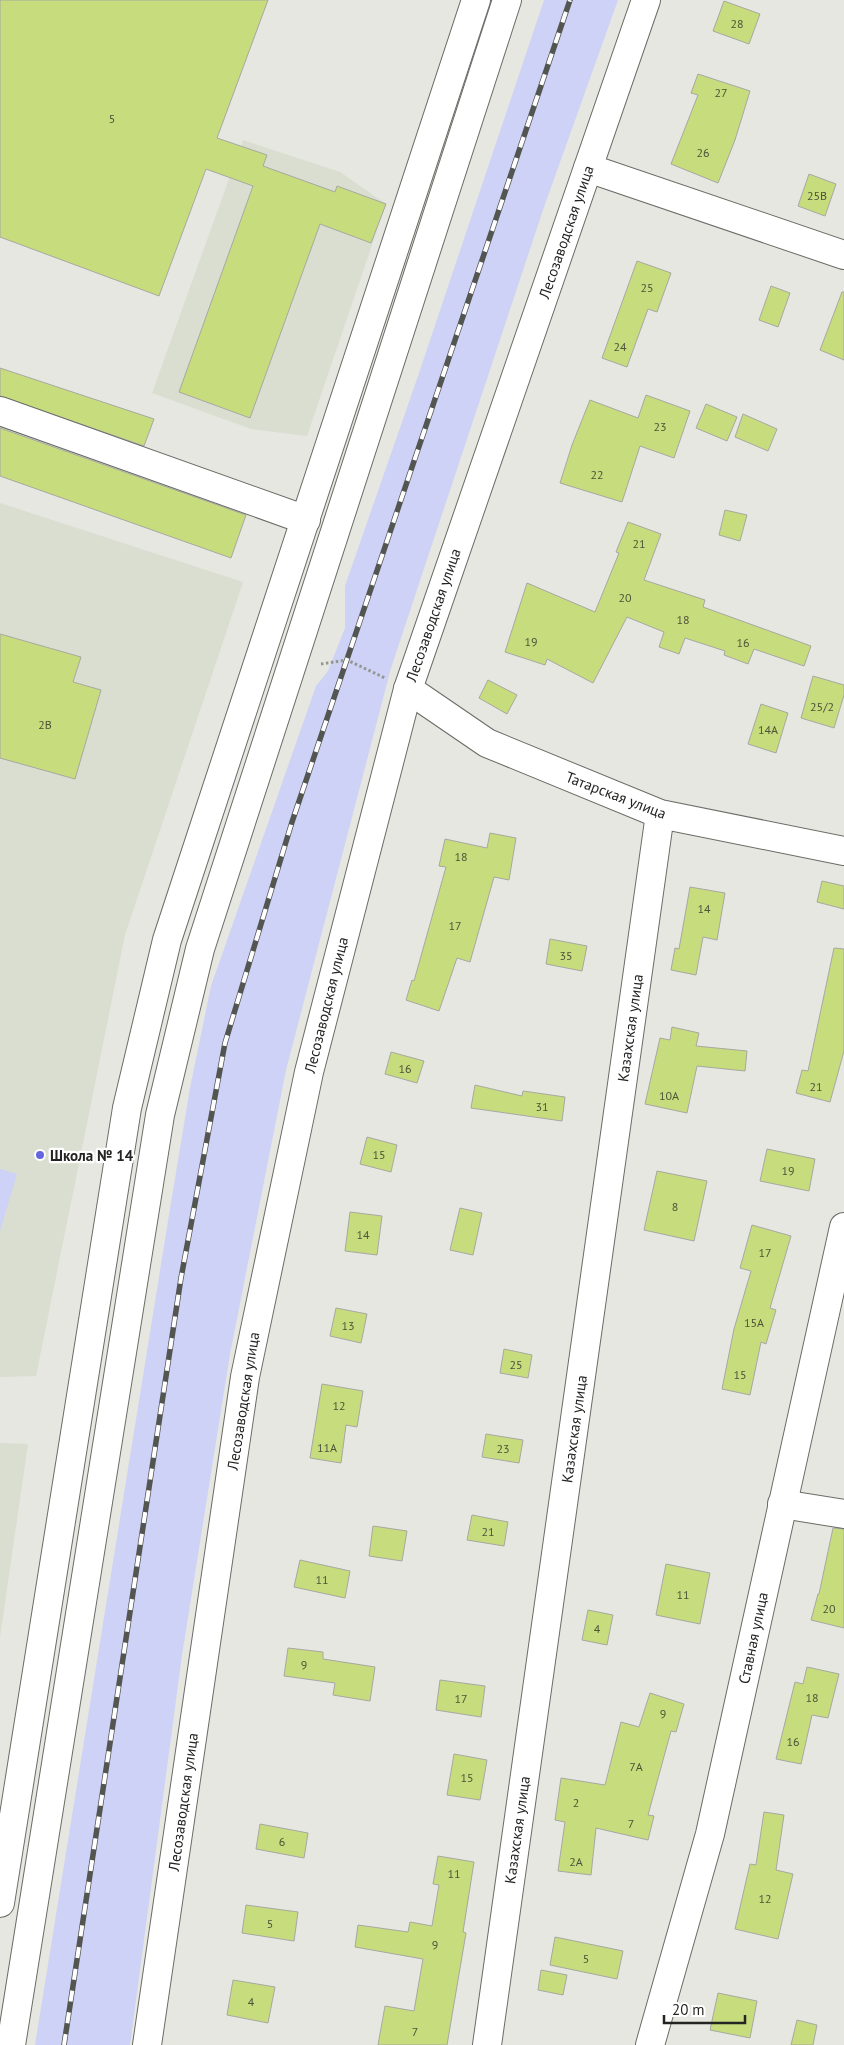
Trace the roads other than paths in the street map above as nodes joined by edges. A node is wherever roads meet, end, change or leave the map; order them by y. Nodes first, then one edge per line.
1 (476, 0) edge
2 (507, 0) edge
3 (646, 0) edge
4 (588, 168) junction
5 (844, 255) edge
6 (0, 411) edge
7 (306, 520) junction
8 (408, 689) junction
9 (660, 814) junction
10 (844, 851) edge
11 (844, 1227) edge
12 (782, 1504) junction
13 (844, 1514) edge
14 (0, 1903) edge
15 (11, 2045) edge
16 (147, 2045) edge
17 (487, 2045) edge
18 (650, 2045) edge

1 - 7 street
2 - 15 street
3 - 4 street, Лесозаводская улица
4 - 5 street
4 - 8 street, Лесозаводская улица
6 - 7 street
7 - 14 street
8 - 9 street, Татарская улица
8 - 16 street, Лесозаводская улица
9 - 10 street, Татарская улица
9 - 17 street, Казахская улица
11 - 12 street, Ставная улица
12 - 13 street
12 - 18 street, Ставная улица

